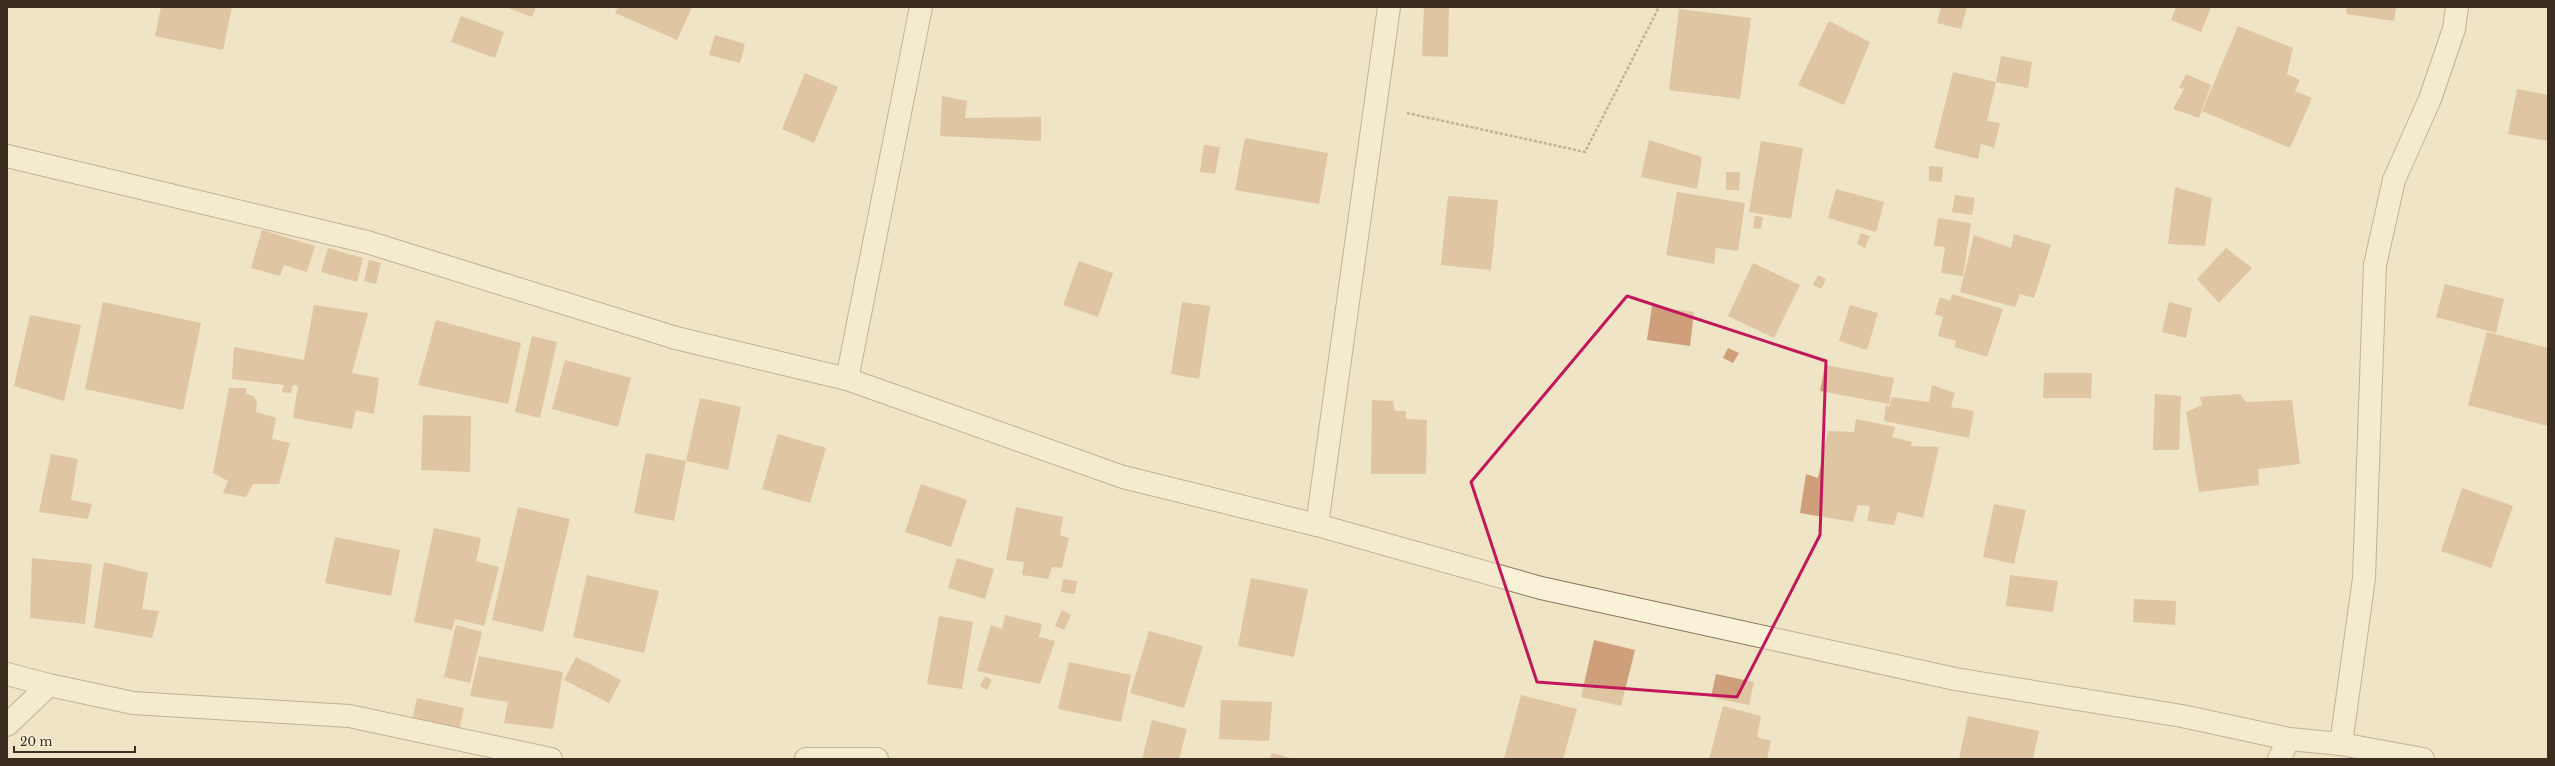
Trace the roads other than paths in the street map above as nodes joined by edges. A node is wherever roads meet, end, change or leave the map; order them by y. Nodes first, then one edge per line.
1 (921, 7) edge
2 (1389, 7) edge
3 (2457, 7) edge
4 (7, 156) edge
5 (847, 378) junction
6 (1317, 525) junction
7 (7, 674) edge
8 (49, 685) junction
9 (7, 725) edge
10 (2289, 739) junction
11 (2341, 744) junction
12 (551, 759) edge
13 (806, 759) edge
14 (877, 759) edge
15 (2279, 759) edge
16 (2423, 759) edge

1 - 5 street
2 - 6 street
3 - 11 street
4 - 5 street
5 - 6 street
6 - 10 street
7 - 8 street
8 - 9 street
8 - 12 street
10 - 11 street
10 - 15 street
11 - 16 street
13 - 14 street

